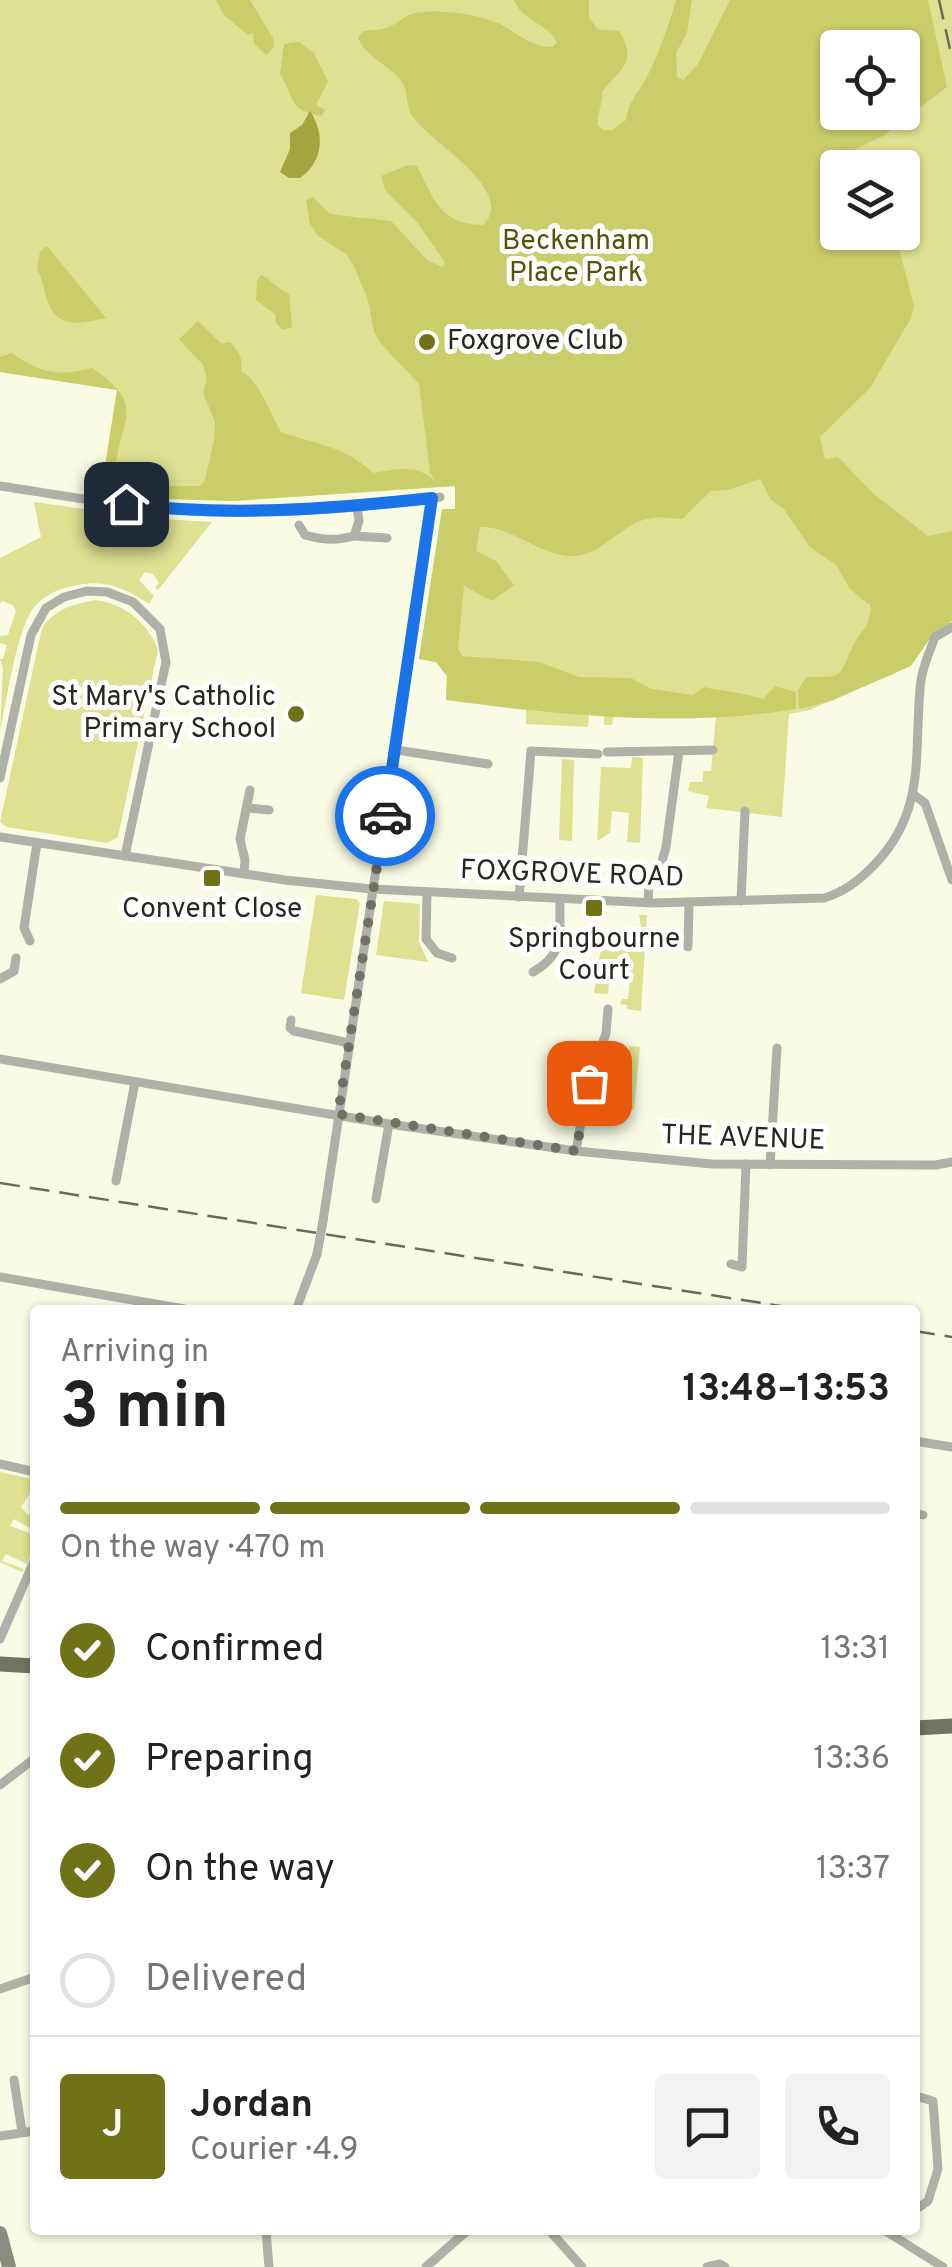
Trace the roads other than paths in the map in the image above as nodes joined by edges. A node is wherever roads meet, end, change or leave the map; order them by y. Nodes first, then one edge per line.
1 (0, 486) edge
2 (357, 506) junction
3 (299, 525) dead end
4 (354, 536) junction
5 (387, 538) dead end
6 (952, 627) edge
7 (396, 750) junction
8 (713, 750) dead end
9 (678, 751) junction
10 (488, 764) dead end
11 (0, 778) edge
12 (250, 790) dead end
13 (914, 795) junction
14 (248, 808) junction
15 (269, 810) dead end
16 (745, 811) dead end
17 (0, 837) edge
18 (37, 843) junction
19 (125, 856) junction
20 (244, 873) junction
21 (952, 880) edge
22 (372, 889) junction
23 (427, 893) junction
24 (520, 897) junction
25 (560, 900) junction
26 (740, 901) junction
27 (689, 902) junction
28 (648, 903) junction
29 (30, 942) dead end
30 (688, 947) dead end
31 (16, 958) dead end
32 (452, 958) dead end
33 (533, 972) dead end
34 (0, 979) edge
35 (608, 1009) dead end
36 (291, 1020) dead end
37 (348, 1042) junction
38 (778, 1048) dead end
39 (0, 1058) edge
40 (135, 1082) junction
41 (338, 1114) junction
42 (389, 1124) junction
43 (576, 1151) junction
44 (952, 1162) edge
45 (746, 1164) junction
46 (770, 1166) junction
47 (116, 1181) dead end
48 (376, 1199) dead end
49 (731, 1264) dead end
50 (0, 1278) edge
51 (160, 1305) edge
52 (298, 1305) edge
53 (920, 1442) edge
54 (952, 1447) edge
55 (0, 1464) edge
56 (30, 1471) edge
57 (30, 1571) edge
58 (0, 1638) edge
59 (0, 1664) edge
60 (30, 1666) edge
61 (952, 1726) edge
62 (920, 1728) edge
63 (30, 1762) edge
64 (0, 1785) edge
65 (30, 1979) edge
66 (0, 1989) edge
67 (14, 2080) dead end
68 (920, 2097) edge
69 (30, 2131) edge
70 (22, 2132) junction
71 (0, 2136) edge
72 (952, 2168) edge
73 (938, 2169) junction
74 (920, 2206) edge
75 (0, 2232) edge
76 (266, 2235) edge
77 (456, 2235) edge
78 (464, 2235) edge
79 (554, 2235) edge
80 (894, 2235) edge
81 (460, 2240) junction
82 (434, 2265) edge
83 (8, 2267) edge
84 (269, 2267) edge
85 (582, 2267) edge
86 (708, 2267) edge
87 (725, 2267) edge
88 (943, 2267) edge

1 - 2 street
2 - 4 street
2 - 7 street
3 - 4 street
4 - 5 street
6 - 13 street
7 - 10 street
7 - 22 street
8 - 9 street
9 - 24 street
9 - 28 street
11 - 19 street
12 - 14 street
13 - 21 street
13 - 26 street, FOXGROVE ROAD
14 - 15 street
14 - 20 street
16 - 26 street
17 - 18 street, FOXGROVE ROAD
18 - 19 street, FOXGROVE ROAD
18 - 29 street
19 - 20 street, FOXGROVE ROAD
20 - 22 street, FOXGROVE ROAD
22 - 23 street, FOXGROVE ROAD
22 - 37 street
23 - 24 street, FOXGROVE ROAD
23 - 32 street
24 - 25 street, FOXGROVE ROAD
25 - 28 street, FOXGROVE ROAD
25 - 33 street
26 - 27 street, FOXGROVE ROAD
27 - 28 street, FOXGROVE ROAD
27 - 30 street
31 - 34 street
35 - 43 street
36 - 37 street
37 - 41 street
38 - 46 street
39 - 40 street, THE AVENUE
40 - 41 street, THE AVENUE
40 - 47 street
41 - 42 street, THE AVENUE
41 - 52 street, bridge
42 - 43 street, THE AVENUE
42 - 48 street
43 - 45 street, THE AVENUE
44 - 46 street, THE AVENUE
45 - 46 street, THE AVENUE
45 - 49 street
50 - 51 street
53 - 54 street
55 - 56 street
57 - 58 street
59 - 60 main road
61 - 62 main road
63 - 64 street
65 - 66 street
67 - 70 street
68 - 73 street
69 - 70 street
70 - 71 street
72 - 73 street
73 - 74 street
75 - 83 main road
76 - 84 street
77 - 81 street
78 - 81 street
79 - 85 street
80 - 88 street
81 - 82 street
86 - 87 street

